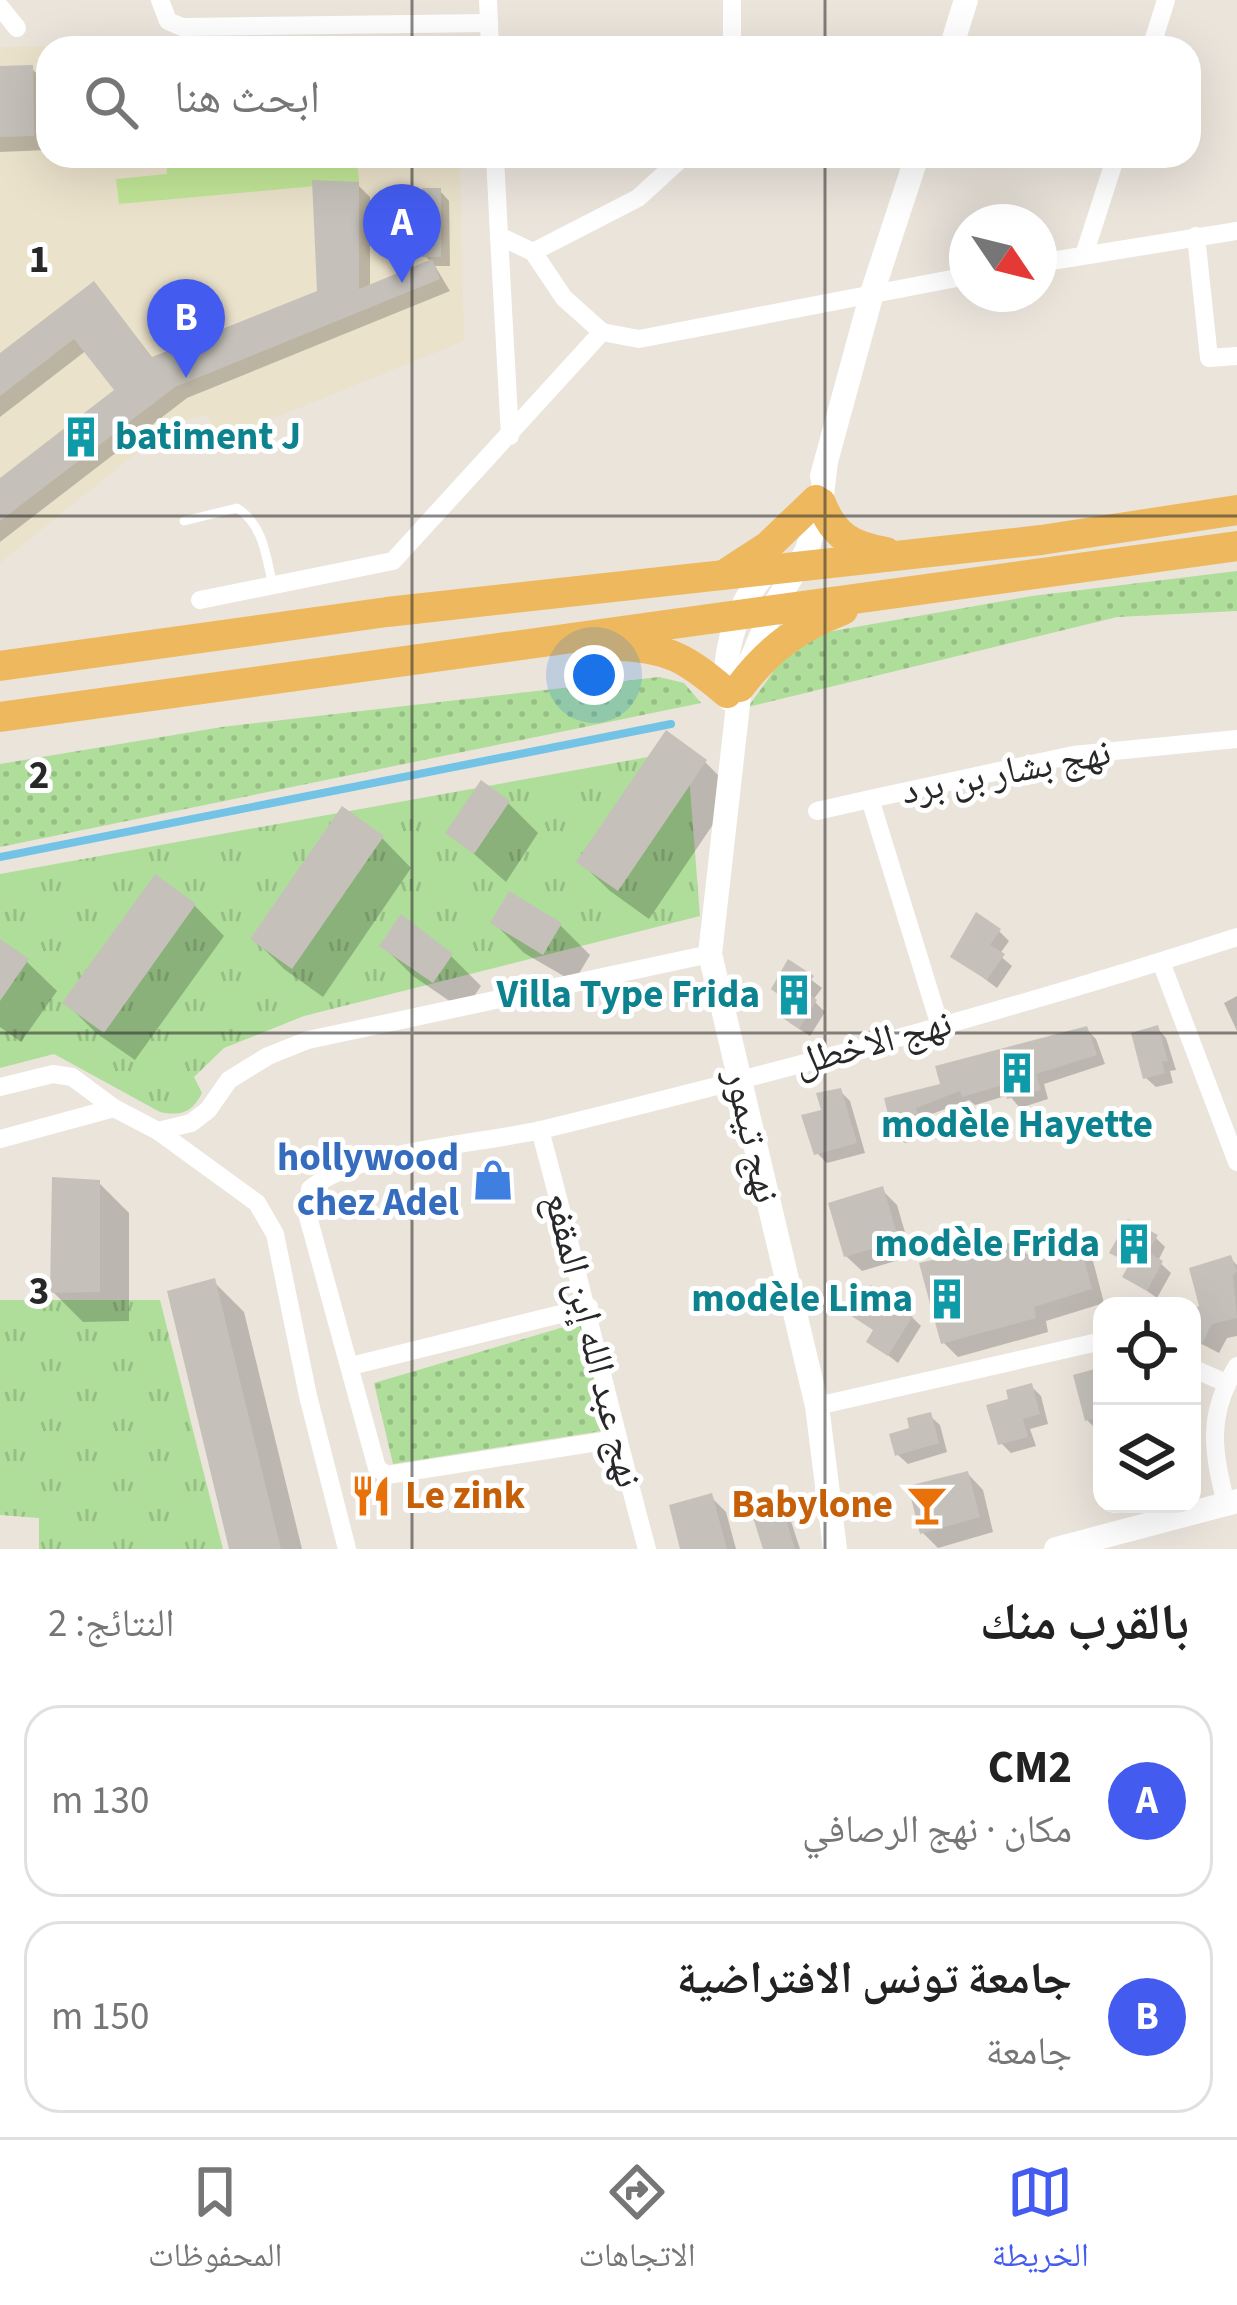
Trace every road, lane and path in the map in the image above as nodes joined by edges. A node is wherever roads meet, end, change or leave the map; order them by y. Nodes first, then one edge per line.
1 (160, 0) edge
2 (488, 0) edge
3 (732, 0) edge
4 (965, 0) edge
5 (1166, 0) edge
6 (0, 7) edge
7 (489, 23) junction
8 (17, 28) dead end
9 (490, 36) edge
10 (732, 36) edge
11 (954, 36) edge
12 (1154, 36) edge
13 (496, 168) edge
14 (671, 168) edge
15 (913, 168) edge
16 (1112, 168) edge
17 (1237, 231) edge
18 (499, 236) junction
19 (1196, 236) junction
20 (533, 252) junction
21 (1084, 255) junction
22 (1057, 260) edge
23 (949, 279) edge
24 (872, 293) junction
25 (602, 332) junction
26 (1237, 356) edge
27 (510, 436) junction
28 (818, 501) junction
29 (1237, 510) edge
30 (184, 521) dead end
31 (1040, 541) junction
32 (1237, 546) edge
33 (904, 555) junction
34 (273, 586) junction
35 (763, 587) junction
36 (893, 590) junction
37 (200, 600) dead end
38 (549, 642) junction
39 (449, 654) junction
40 (0, 666) edge
41 (735, 700) junction
42 (0, 717) edge
43 (1237, 739) edge
44 (870, 799) junction
45 (817, 811) dead end
46 (1237, 937) edge
47 (710, 954) junction
48 (1160, 962) junction
49 (940, 1026) junction
50 (738, 1078) junction
51 (0, 1088) edge
52 (114, 1108) junction
53 (540, 1130) junction
54 (158, 1131) junction
55 (0, 1139) edge
56 (1237, 1162) edge
57 (589, 1307) junction
58 (1093, 1343) edge
59 (351, 1366) junction
60 (1201, 1369) edge
61 (1232, 1374) edge
62 (817, 1406) junction
63 (617, 1439) junction
64 (1231, 1502) edge
65 (347, 1549) edge
66 (647, 1549) edge
67 (836, 1549) edge
68 (1056, 1549) edge

1 - 7 street
2 - 7 street
3 - 10 street
4 - 11 street
5 - 12 street
6 - 8 street
7 - 9 street
13 - 18 street
14 - 20 street
15 - 24 street
16 - 21 street
17 - 19 street
18 - 20 street
18 - 27 street
19 - 21 street
19 - 26 street
20 - 25 street
21 - 22 street
23 - 24 street
24 - 25 street
24 - 28 street
25 - 27 street
27 - 34 street
28 - 33 highway
28 - 35 street
28 - 35 highway
29 - 31 highway
30 - 34 lane
31 - 33 highway
31 - 35 highway
32 - 36 highway
33 - 35 highway
34 - 37 street
35 - 36 highway
35 - 38 highway
35 - 39 highway
35 - 40 highway
35 - 41 street, نهج تيمور
35 - 41 street
36 - 41 highway
38 - 39 highway
38 - 41 highway
39 - 42 highway
41 - 47 street, نهج تيمور
43 - 44 street, نهج بشار بن برد
44 - 45 street
44 - 49 street, نهج بشار بن برد
46 - 48 street, نهج الاخطل
47 - 50 street, نهج تيمور
47 - 54 street
48 - 49 street, نهج الاخطل
48 - 56 street
49 - 50 street, نهج الاخطل
50 - 53 street, نهج الاخطل
50 - 62 street, نهج تيمور
51 - 52 street
52 - 54 street
52 - 55 street
53 - 57 street, نهج عبد الله إبن المقفع
53 - 59 street, نهج الاخطل
54 - 65 street
57 - 59 street
57 - 63 street, نهج عبد الله إبن المقفع
58 - 62 street
59 - 63 street
60 - 61 street
61 - 64 street
62 - 67 street, نهج تيمور
63 - 66 street, نهج عبد الله إبن المقفع
64 - 68 street

